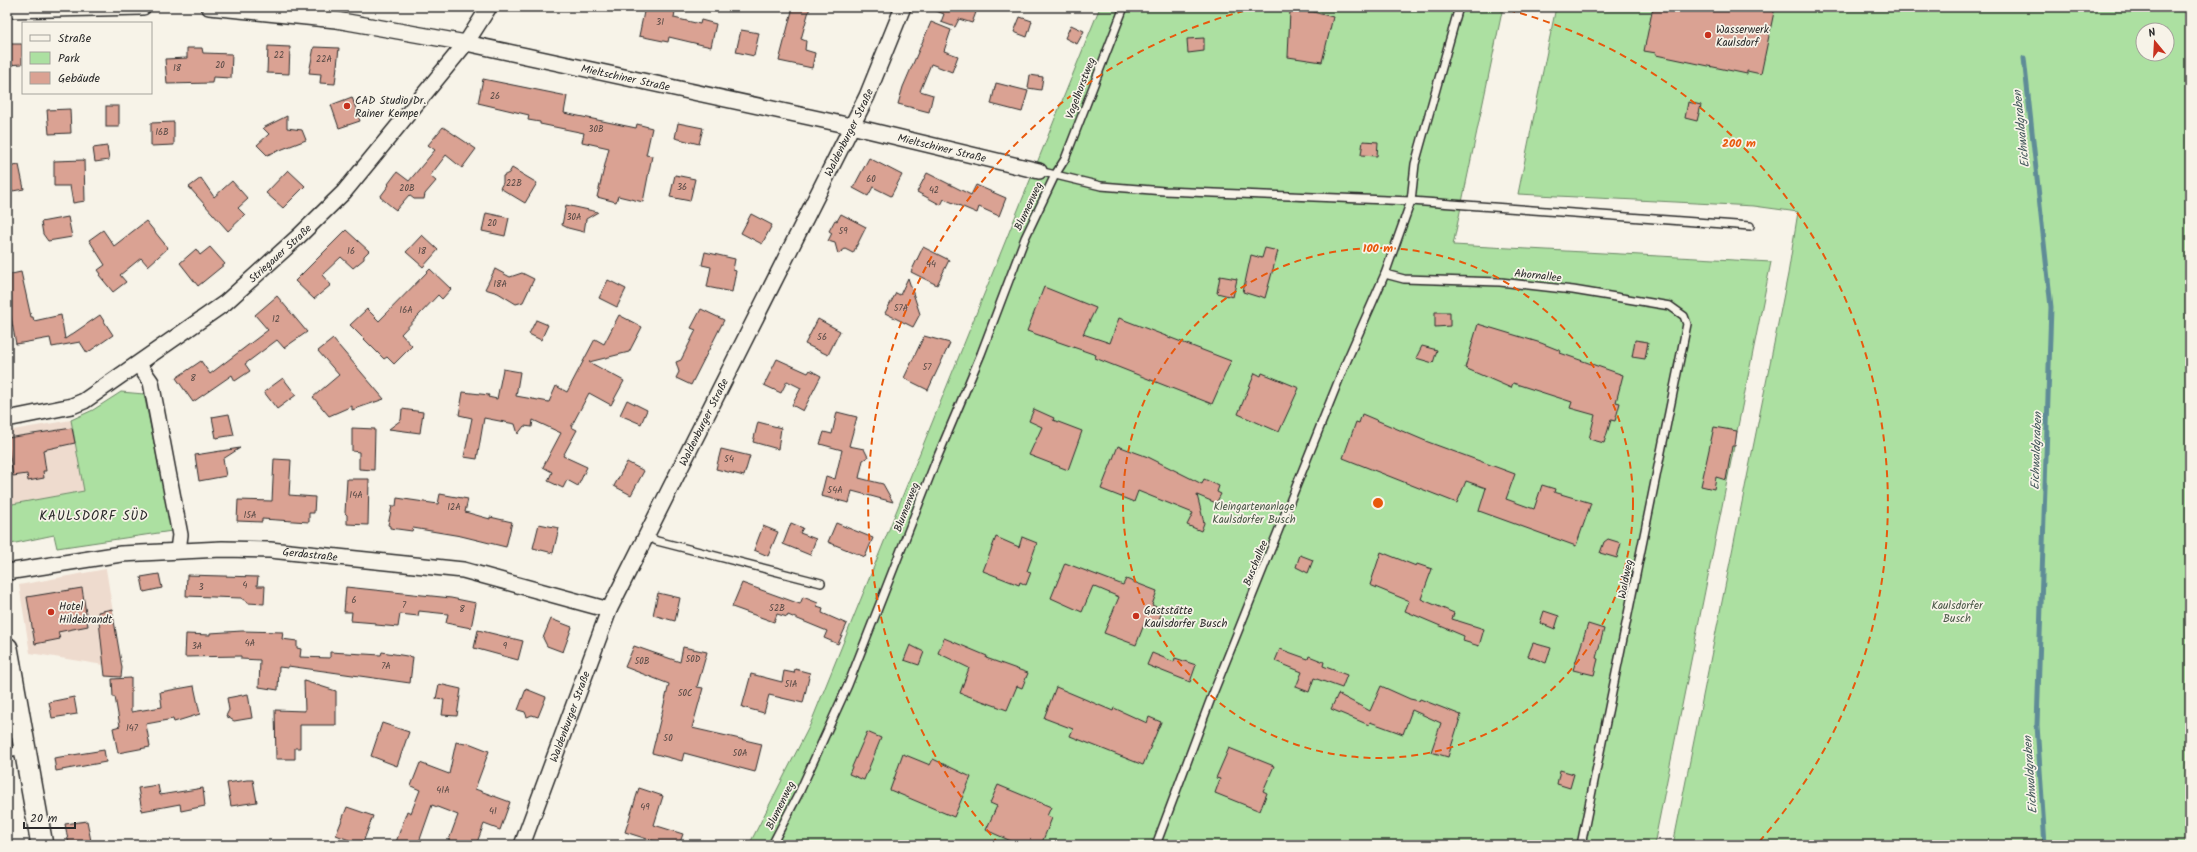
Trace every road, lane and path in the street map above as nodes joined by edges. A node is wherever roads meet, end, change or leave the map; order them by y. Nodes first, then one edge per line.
1 (143, 7) edge
2 (209, 7) edge
3 (489, 7) edge
4 (903, 7) edge
5 (1124, 7) edge
6 (1459, 7) edge
7 (7, 10) edge
8 (466, 43) junction
9 (851, 126) junction
10 (1039, 171) joint
11 (1054, 175) junction
12 (1411, 201) junction
13 (1750, 226) dead end
14 (1384, 274) junction
15 (1684, 316) joint
16 (139, 365) junction
17 (7, 419) edge
18 (646, 536) junction
19 (178, 550) junction
20 (7, 572) edge
21 (821, 583) dead end
22 (609, 610) junction
23 (7, 648) edge
24 (16, 751) edge
25 (42, 845) edge
26 (522, 845) edge
27 (772, 845) edge
28 (1156, 845) edge
29 (1582, 845) edge

1 - 7 street
2 - 8 street, Mieltschiner Straße
3 - 8 street, Striegauer Straße
4 - 9 street, Waldenburger Straße
5 - 11 lane, Vogelhorstweg
6 - 12 lane, Buschallee
8 - 9 street, Mieltschiner Straße
8 - 16 street, Striegauer Straße
9 - 10 street, Mieltschiner Straße
9 - 18 street, Waldenburger Straße
10 - 11 lane
11 - 12 lane
11 - 27 lane, Blumenweg
12 - 13 lane
12 - 14 lane, Buschallee
14 - 15 lane, Ahornallee
14 - 28 lane, Buschallee
15 - 29 lane, Waldweg
16 - 17 street, Striegauer Straße
16 - 19 street
18 - 21 lane
18 - 22 street, Waldenburger Straße
19 - 20 street, Gerdastraße
19 - 22 street, Gerdastraße
22 - 26 street, Waldenburger Straße
23 - 24 main road
24 - 25 main road

